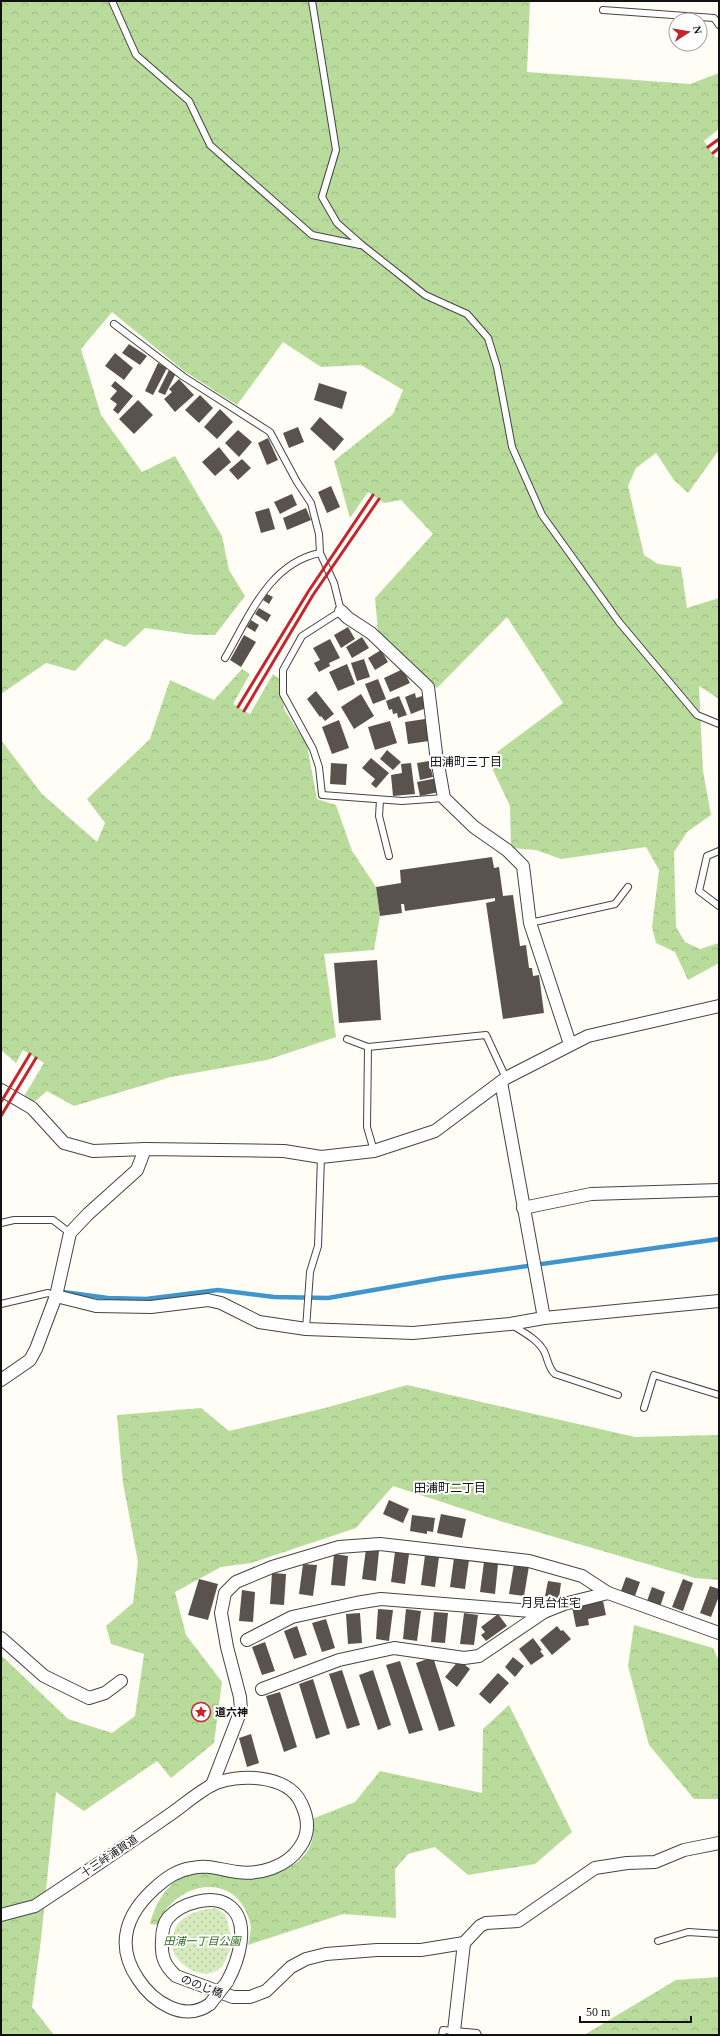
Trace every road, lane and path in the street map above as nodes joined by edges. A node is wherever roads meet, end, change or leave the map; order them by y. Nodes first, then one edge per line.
1 (112, 1) edge
2 (312, 1) edge
3 (602, 10) dead end
4 (719, 25) edge
5 (362, 245) junction
6 (114, 324) dead end
7 (320, 553) junction
8 (341, 611) junction
9 (225, 658) dead end
10 (719, 724) edge
11 (444, 798) junction
12 (380, 800) junction
13 (719, 851) edge
14 (390, 856) dead end
15 (628, 887) dead end
16 (719, 906) edge
17 (530, 923) junction
18 (719, 1006) edge
19 (347, 1038) dead end
20 (570, 1044) junction
21 (368, 1047) junction
22 (504, 1080) junction
23 (1, 1090) edge
24 (145, 1149) junction
25 (374, 1151) junction
26 (321, 1156) junction
27 (719, 1190) edge
28 (523, 1208) junction
29 (1, 1223) edge
30 (70, 1233) junction
31 (56, 1296) junction
32 (719, 1301) edge
33 (1, 1304) edge
34 (544, 1318) junction
35 (510, 1324) junction
36 (306, 1329) junction
37 (1, 1380) edge
38 (618, 1395) dead end
39 (719, 1395) edge
40 (644, 1408) dead end
41 (608, 1593) junction
42 (544, 1612) junction
43 (719, 1633) edge
44 (1, 1638) edge
45 (247, 1640) dead end
46 (121, 1681) dead end
47 (262, 1689) dead end
48 (212, 1785) junction
49 (719, 1843) edge
50 (1, 1915) edge
51 (719, 1934) edge
52 (658, 1941) dead end
53 (464, 1942) junction
54 (454, 2030) junction
55 (442, 2035) edge
56 (478, 2035) edge

1 - 5 lane
2 - 5 lane
3 - 4 lane
5 - 10 lane
6 - 7 lane
7 - 8 lane
7 - 9 lane
8 - 11 street
8 - 12 lane
11 - 12 lane
11 - 17 street
12 - 14 lane
13 - 16 lane
15 - 17 lane
17 - 20 street
18 - 20 street
19 - 21 lane
20 - 22 street
21 - 22 lane
21 - 25 lane
22 - 25 street
22 - 28 street
23 - 24 street
24 - 26 street
24 - 30 street
25 - 26 street
26 - 36 lane
27 - 28 street
28 - 34 street
29 - 30 lane
30 - 31 street
31 - 33 lane
31 - 36 street
31 - 37 street
32 - 34 street
34 - 35 street
35 - 36 street
35 - 38 lane
39 - 40 lane
41 - 42 street
41 - 43 street
41 - 48 street
42 - 45 street
42 - 47 street
44 - 46 street
48 - 50 street, 十三峠浦賀道
48 - 53 street, ののじ橋, bridge
49 - 53 street
51 - 52 lane
53 - 54 street
54 - 55 lane
54 - 56 lane

